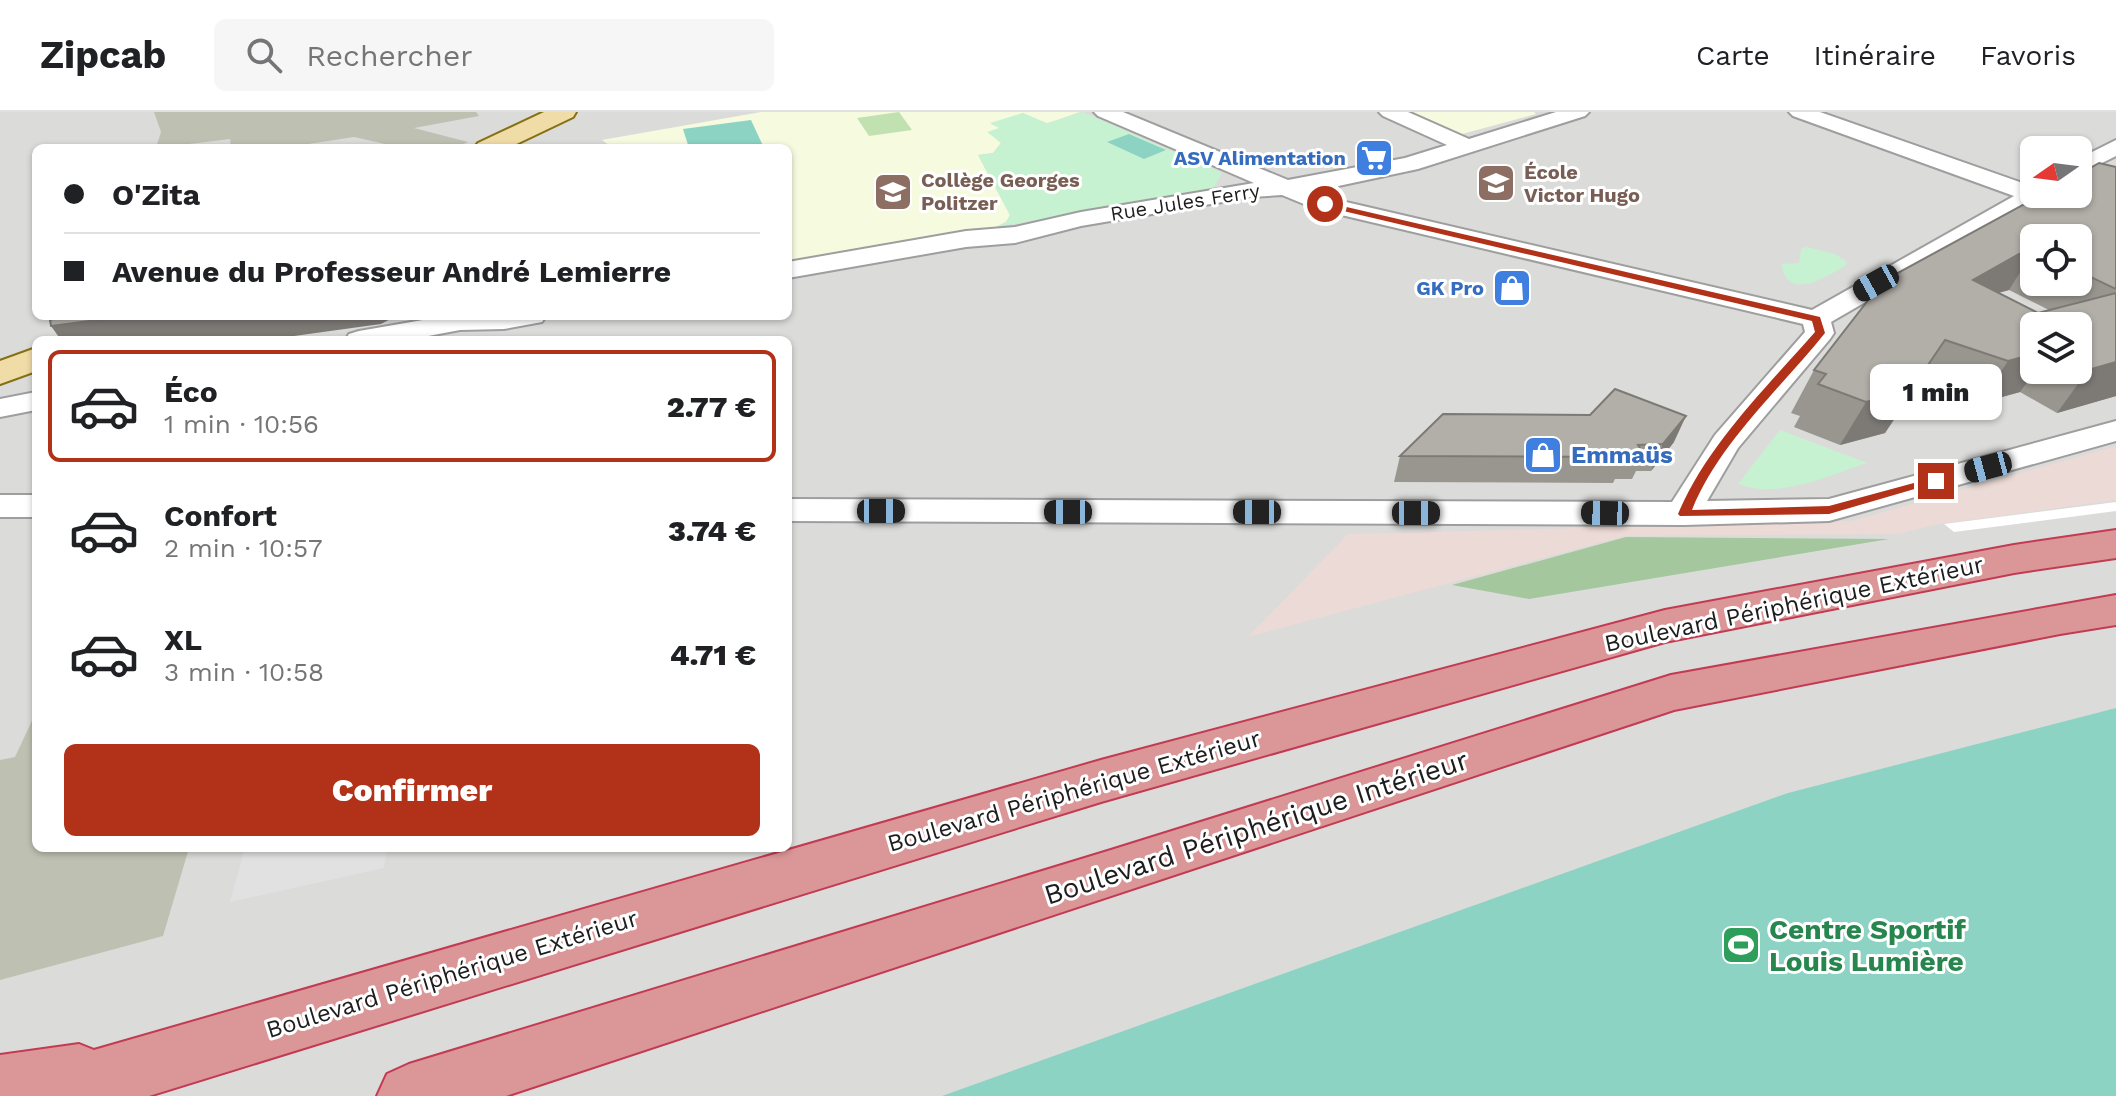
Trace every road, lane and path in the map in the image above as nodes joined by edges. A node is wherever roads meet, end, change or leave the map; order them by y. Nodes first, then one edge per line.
1 (564, 112) edge
2 (1105, 112) edge
3 (1390, 112) edge
4 (1578, 112) edge
5 (1800, 112) edge
6 (496, 144) edge
7 (1469, 147) junction
8 (2116, 147) edge
9 (2092, 160) edge
10 (1281, 188) junction
11 (2020, 189) edge
12 (2020, 202) edge
13 (792, 269) edge
14 (1816, 319) junction
15 (510, 320) edge
16 (381, 336) edge
17 (32, 360) edge
18 (0, 374) edge
19 (32, 402) edge
20 (0, 408) edge
21 (2116, 431) edge
22 (0, 506) edge
23 (32, 506) edge
24 (792, 510) edge
25 (1684, 514) junction
26 (2116, 544) edge
27 (2116, 610) edge
28 (140, 1066) junction
29 (0, 1086) edge
30 (46, 1096) edge
31 (409, 1096) edge

1 - 6 main road
2 - 10 street
3 - 7 street
4 - 7 street, Rue Jules Ferry
5 - 11 street
7 - 10 street, Rue Jules Ferry
8 - 9 street
10 - 13 street, Rue Jules Ferry
10 - 14 street
12 - 14 street
14 - 25 street
15 - 16 street
17 - 18 main road
19 - 20 street
21 - 25 street
22 - 23 street
24 - 25 street
26 - 28 highway, Boulevard Périphérique Extérieur
27 - 31 highway, Boulevard Périphérique Intérieur
28 - 29 highway
28 - 30 highway, Boulevard Périphérique Extérieur

